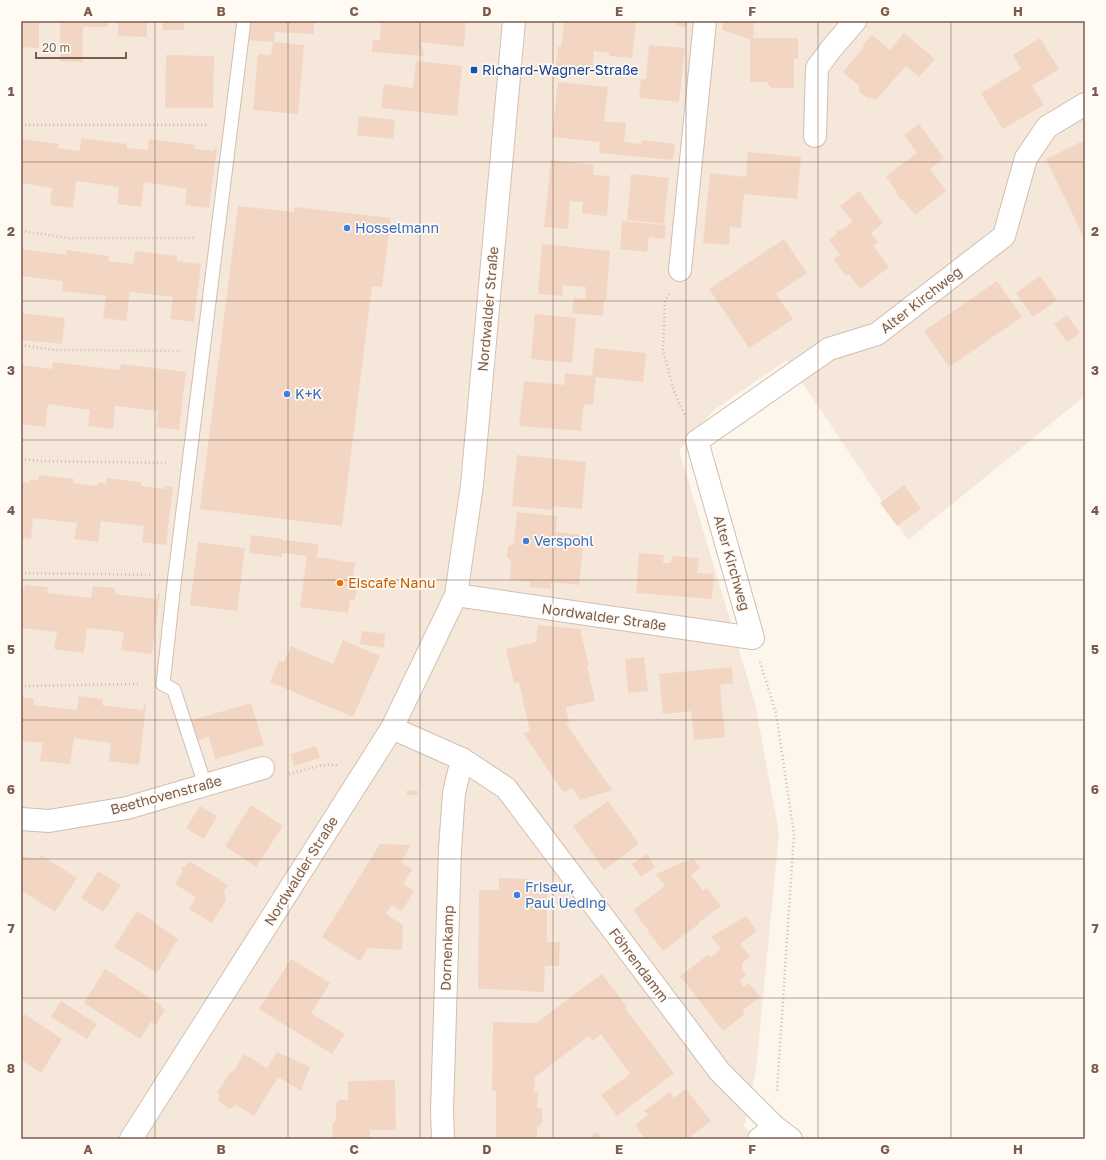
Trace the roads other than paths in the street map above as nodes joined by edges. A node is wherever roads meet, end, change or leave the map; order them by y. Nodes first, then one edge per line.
1 (244, 21) edge
2 (514, 21) edge
3 (705, 21) edge
4 (855, 21) edge
5 (1085, 104) edge
6 (815, 136) dead end
7 (680, 270) road end
8 (456, 595) junction
9 (753, 638) joint
10 (392, 728) junction
11 (462, 759) junction
12 (263, 768) road end
13 (205, 785) junction
14 (21, 819) edge
15 (775, 1135) edge
16 (131, 1139) edge
17 (443, 1139) edge

1 - 13 lane
2 - 8 street, Nordwalder Straße
3 - 7 street
4 - 6 street
5 - 9 street, Alter Kirchweg
8 - 9 street, Nordwalder Straße
8 - 10 street, Nordwalder Straße
10 - 11 street, Föhrendamm
10 - 16 street, Nordwalder Straße
11 - 15 street, Föhrendamm
11 - 17 street, Dornenkamp
12 - 13 street, Beethovenstraße
13 - 14 street, Beethovenstraße

